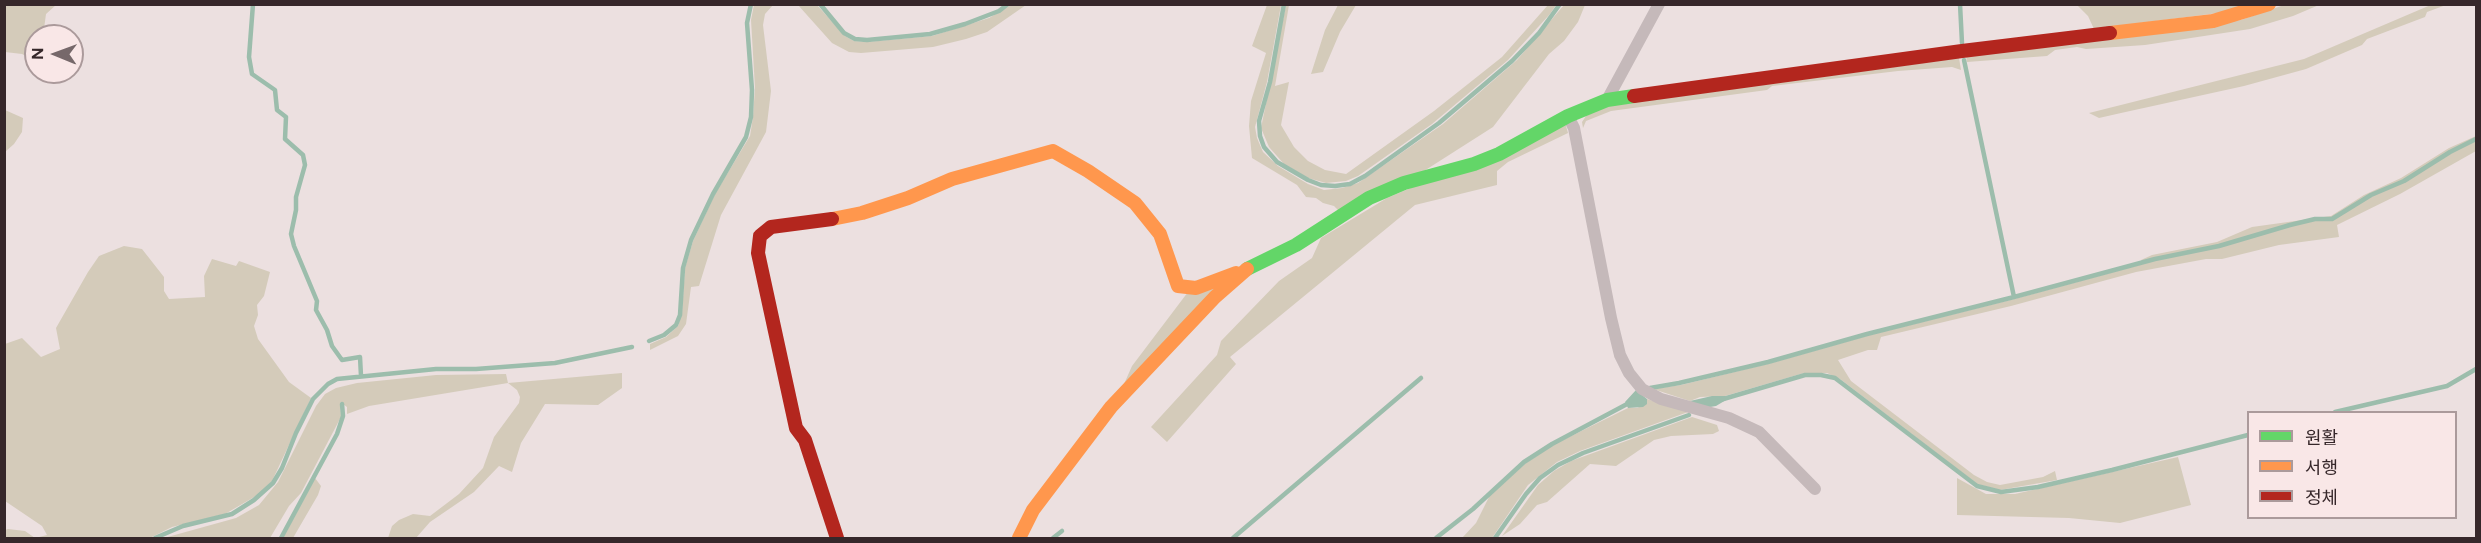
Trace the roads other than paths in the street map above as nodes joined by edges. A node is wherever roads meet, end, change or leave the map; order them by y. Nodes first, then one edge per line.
1 (1659, 4) edge
2 (2269, 4) edge
3 (1607, 100) junction
4 (1568, 116) junction
5 (1243, 271) junction
6 (1815, 489) dead end
7 (837, 538) edge
8 (1019, 538) edge

1 - 3 street
2 - 3 street
3 - 4 street
4 - 5 street
4 - 6 street
5 - 7 street
5 - 8 street

